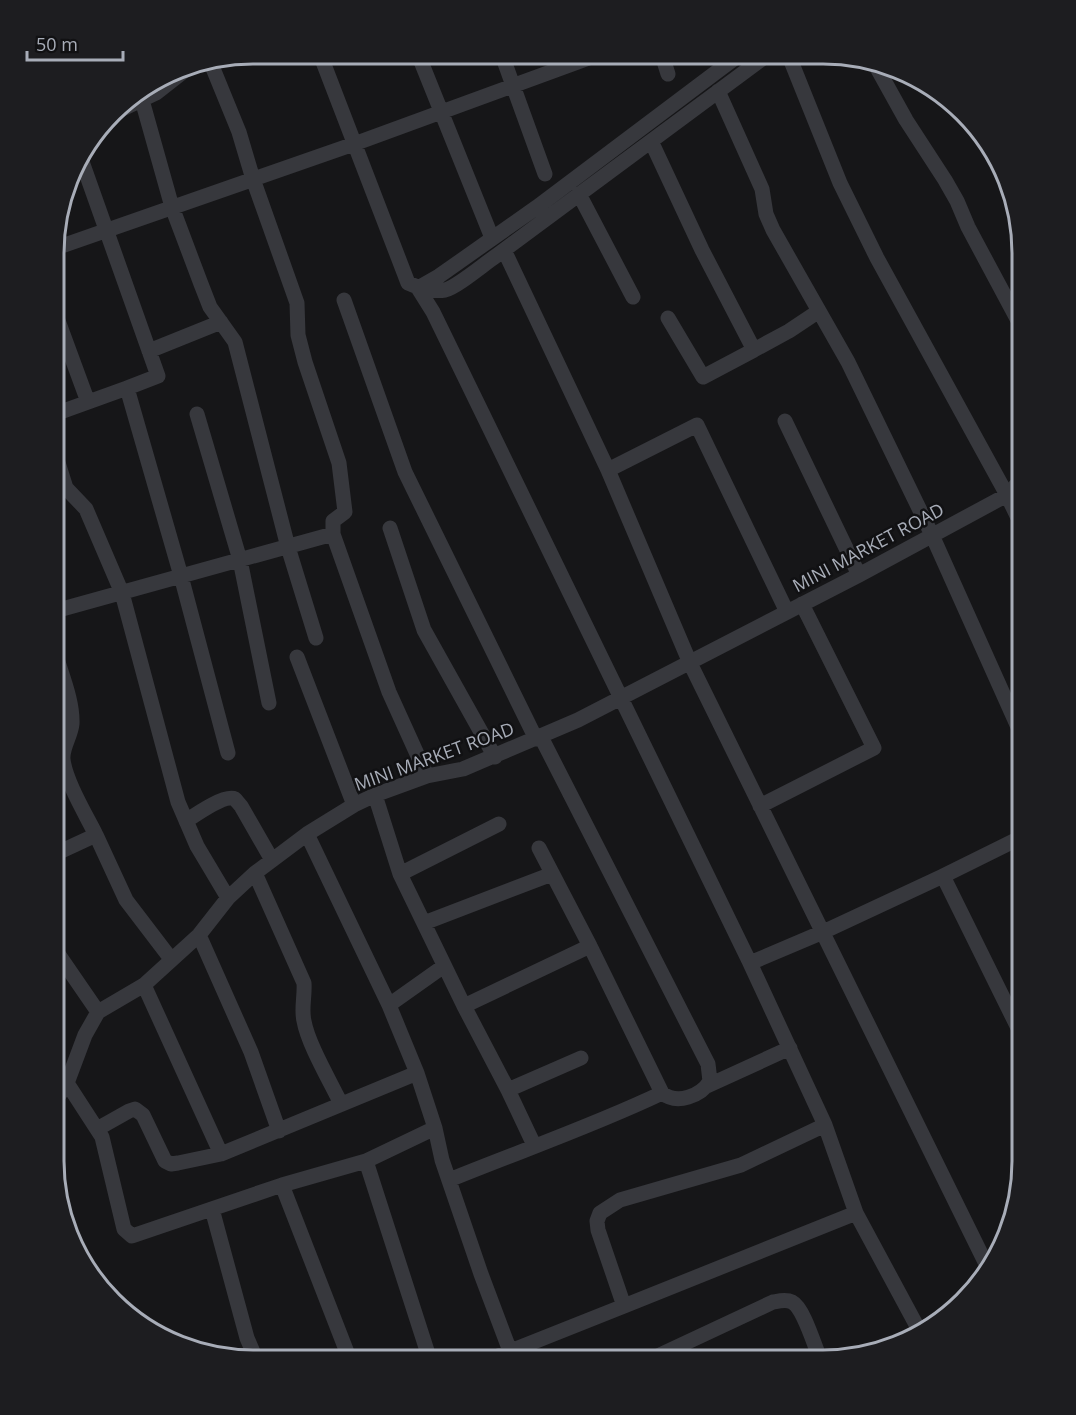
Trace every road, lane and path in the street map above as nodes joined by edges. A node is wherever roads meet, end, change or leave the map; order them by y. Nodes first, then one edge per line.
1 (565, 64) edge
2 (665, 64) edge
3 (728, 64) edge
4 (755, 64) edge
5 (792, 64) edge
6 (324, 65) edge
7 (422, 65) edge
8 (505, 65) edge
9 (213, 69) edge
10 (668, 74) dead end
11 (881, 74) edge
12 (513, 86) junction
13 (161, 89) edge
14 (718, 91) junction
15 (147, 97) edge
16 (142, 101) edge
17 (441, 112) junction
18 (651, 141) junction
19 (354, 144) junction
20 (85, 169) edge
21 (545, 174) dead end
22 (253, 179) junction
23 (579, 194) junction
24 (172, 207) junction
25 (106, 230) junction
26 (492, 238) junction
27 (65, 245) edge
28 (504, 250) junction
29 (418, 288) junction
30 (633, 297) dead end
31 (344, 300) dead end
32 (1012, 309) edge
33 (819, 311) junction
34 (668, 318) dead end
35 (221, 322) junction
36 (64, 337) edge
37 (754, 350) junction
38 (149, 351) junction
39 (127, 388) junction
40 (88, 402) junction
41 (64, 411) edge
42 (197, 414) dead end
43 (785, 421) dead end
44 (608, 470) junction
45 (64, 482) edge
46 (1012, 490) edge
47 (1007, 495) junction
48 (1012, 505) edge
49 (390, 528) dead end
50 (333, 534) junction
51 (932, 535) junction
52 (288, 547) junction
53 (240, 560) junction
54 (859, 575) junction
55 (181, 576) junction
56 (122, 592) junction
57 (802, 604) junction
58 (64, 608) edge
59 (787, 612) junction
60 (316, 638) dead end
61 (297, 657) dead end
62 (690, 663) junction
63 (64, 683) edge
64 (621, 698) junction
65 (269, 703) dead end
66 (1012, 713) edge
67 (538, 738) junction
68 (64, 748) edge
69 (228, 753) dead end
70 (495, 757) junction
71 (64, 763) edge
72 (428, 776) junction
73 (375, 795) junction
74 (354, 805) junction
75 (760, 806) junction
76 (186, 821) junction
77 (499, 824) dead end
78 (307, 834) junction
79 (96, 835) junction
80 (1011, 842) edge
81 (539, 848) dead end
82 (64, 850) edge
83 (272, 860) junction
84 (255, 873) junction
85 (400, 874) junction
86 (552, 874) junction
87 (943, 876) junction
88 (228, 898) junction
89 (424, 923) junction
90 (823, 932) junction
91 (199, 935) junction
92 (590, 946) junction
93 (171, 959) junction
94 (64, 963) edge
95 (750, 963) junction
96 (444, 966) junction
97 (144, 985) junction
98 (388, 1005) junction
99 (464, 1006) junction
100 (98, 1012) junction
101 (1011, 1014) edge
102 (790, 1048) junction
103 (581, 1058) dead end
104 (417, 1073) junction
105 (67, 1083) junction
106 (707, 1086) junction
107 (64, 1088) edge
108 (508, 1090) junction
109 (662, 1093) junction
110 (341, 1104) junction
111 (825, 1125) junction
112 (435, 1128) junction
113 (97, 1129) junction
114 (279, 1131) junction
115 (534, 1145) junction
116 (221, 1154) junction
117 (366, 1161) junction
118 (449, 1180) junction
119 (282, 1185) junction
120 (212, 1209) junction
121 (856, 1213) junction
122 (984, 1259) edge
123 (624, 1306) junction
124 (916, 1325) edge
125 (252, 1350) edge
126 (346, 1350) edge
127 (427, 1350) edge
128 (510, 1350) edge
129 (513, 1350) edge
130 (668, 1350) edge
131 (817, 1350) edge

1 - 12 street
2 - 10 street
3 - 26 street
4 - 14 street
5 - 47 street
6 - 19 street
7 - 17 street
8 - 12 street
9 - 22 street
11 - 32 street
12 - 17 street
12 - 21 street
13 - 15 street
14 - 18 street
14 - 33 street
16 - 24 street
17 - 19 street
17 - 26 street
18 - 23 street
18 - 37 street
19 - 22 street
19 - 29 street
20 - 25 street
22 - 24 street
22 - 50 street
23 - 28 street
23 - 30 street
24 - 25 street
24 - 35 street
25 - 27 street
25 - 38 street
26 - 29 street
28 - 29 street
28 - 44 street
29 - 64 street
31 - 67 street
33 - 37 street
33 - 51 street
34 - 37 street
35 - 38 street
35 - 52 street
36 - 40 street
38 - 39 street
39 - 40 street
39 - 55 street
40 - 41 street
42 - 53 street
43 - 54 street
44 - 59 street
44 - 62 street
45 - 56 street
46 - 47 street, MINI MARKET ROAD
47 - 48 street
47 - 51 street, MINI MARKET ROAD
49 - 70 street
50 - 52 street
50 - 72 street
51 - 54 street, MINI MARKET ROAD
51 - 66 street
52 - 53 street
52 - 60 street
53 - 55 street
53 - 65 street
54 - 57 street, MINI MARKET ROAD
55 - 56 street
55 - 69 street
56 - 58 street
56 - 76 street
57 - 59 street, MINI MARKET ROAD
57 - 75 street
59 - 62 street, MINI MARKET ROAD
61 - 74 street
62 - 64 street, MINI MARKET ROAD
62 - 75 street
63 - 68 street
64 - 67 street, MINI MARKET ROAD
64 - 95 street
67 - 70 street, MINI MARKET ROAD
67 - 106 street
70 - 72 street, MINI MARKET ROAD
71 - 79 street
72 - 73 street, MINI MARKET ROAD
73 - 74 street, MINI MARKET ROAD
73 - 85 street
74 - 78 street, MINI MARKET ROAD
75 - 90 street
76 - 83 street
76 - 88 street
77 - 85 street
78 - 83 street, MINI MARKET ROAD
78 - 98 street
79 - 82 street
79 - 93 street
80 - 87 street
81 - 86 street
83 - 84 street, MINI MARKET ROAD
84 - 88 street, MINI MARKET ROAD
84 - 110 street
85 - 89 street
86 - 89 street
86 - 92 street
87 - 90 street
87 - 101 street
88 - 91 street, MINI MARKET ROAD
89 - 96 street
90 - 95 street
90 - 122 street
91 - 93 street, MINI MARKET ROAD
91 - 114 street
92 - 99 street
92 - 109 street
93 - 97 street, MINI MARKET ROAD
94 - 100 street
95 - 102 street
96 - 98 street
96 - 99 street
97 - 100 street, MINI MARKET ROAD
97 - 116 street
98 - 104 street
99 - 108 street
100 - 105 street
102 - 106 street
102 - 111 street
103 - 108 street
104 - 110 street
104 - 112 street
105 - 107 street
105 - 113 street
106 - 109 street
108 - 115 street
109 - 115 street
110 - 114 street
111 - 121 street
111 - 123 street
112 - 117 street
112 - 118 street
113 - 116 street
113 - 120 street
114 - 116 street
115 - 118 street
117 - 119 street
117 - 127 street
118 - 128 street
119 - 120 street
119 - 126 street
120 - 125 street
121 - 123 street
121 - 124 street
123 - 129 street
130 - 131 street

